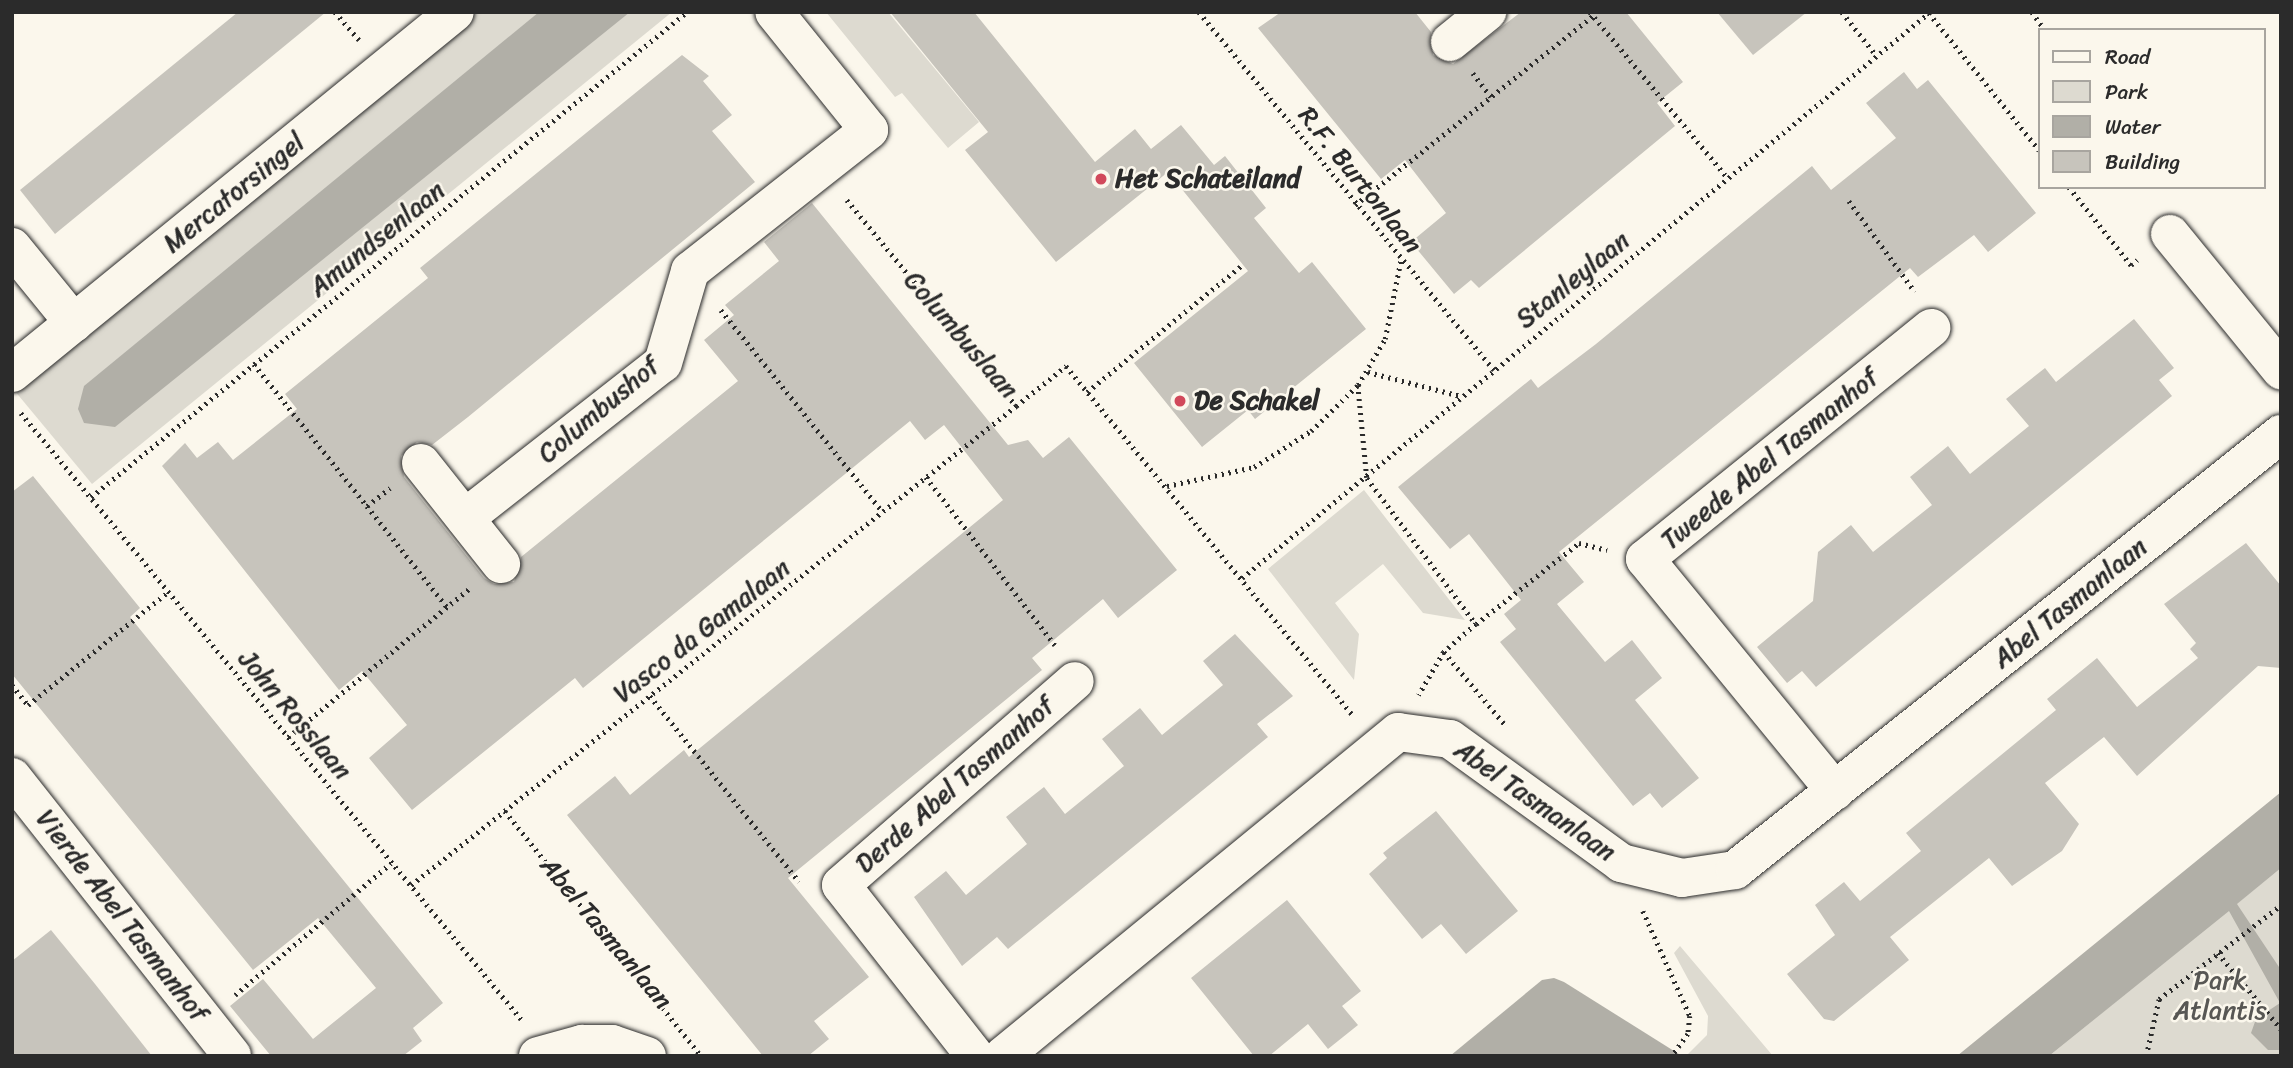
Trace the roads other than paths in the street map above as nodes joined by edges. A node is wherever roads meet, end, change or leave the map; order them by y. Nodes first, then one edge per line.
1 (455, 12) edge
2 (774, 12) edge
3 (1487, 12) edge
4 (1450, 42) dead end
5 (2170, 233) dead end
6 (12, 247) edge
7 (74, 323) junction
8 (1931, 328) road end
9 (2281, 370) edge
10 (12, 373) edge
11 (2281, 434) edge
12 (421, 463) road end
13 (465, 517) junction
14 (501, 564) road end
15 (1075, 681) road end
16 (12, 777) edge
17 (1835, 792) junction
18 (543, 1054) edge
19 (232, 1056) edge
20 (647, 1056) edge
21 (975, 1056) edge
22 (1003, 1056) edge

1 - 7 street, Mercatorsingel
2 - 13 street, Columbushof
3 - 4 street
5 - 9 street
6 - 7 street
7 - 10 street, Mercatorsingel
8 - 17 street, Tweede Abel Tasmanhof
11 - 17 street, Abel Tasmanlaan
12 - 13 street
13 - 14 street
15 - 21 street, Derde Abel Tasmanhof
16 - 19 street, Vierde Abel Tasmanhof
17 - 22 street, Abel Tasmanlaan
18 - 20 street

